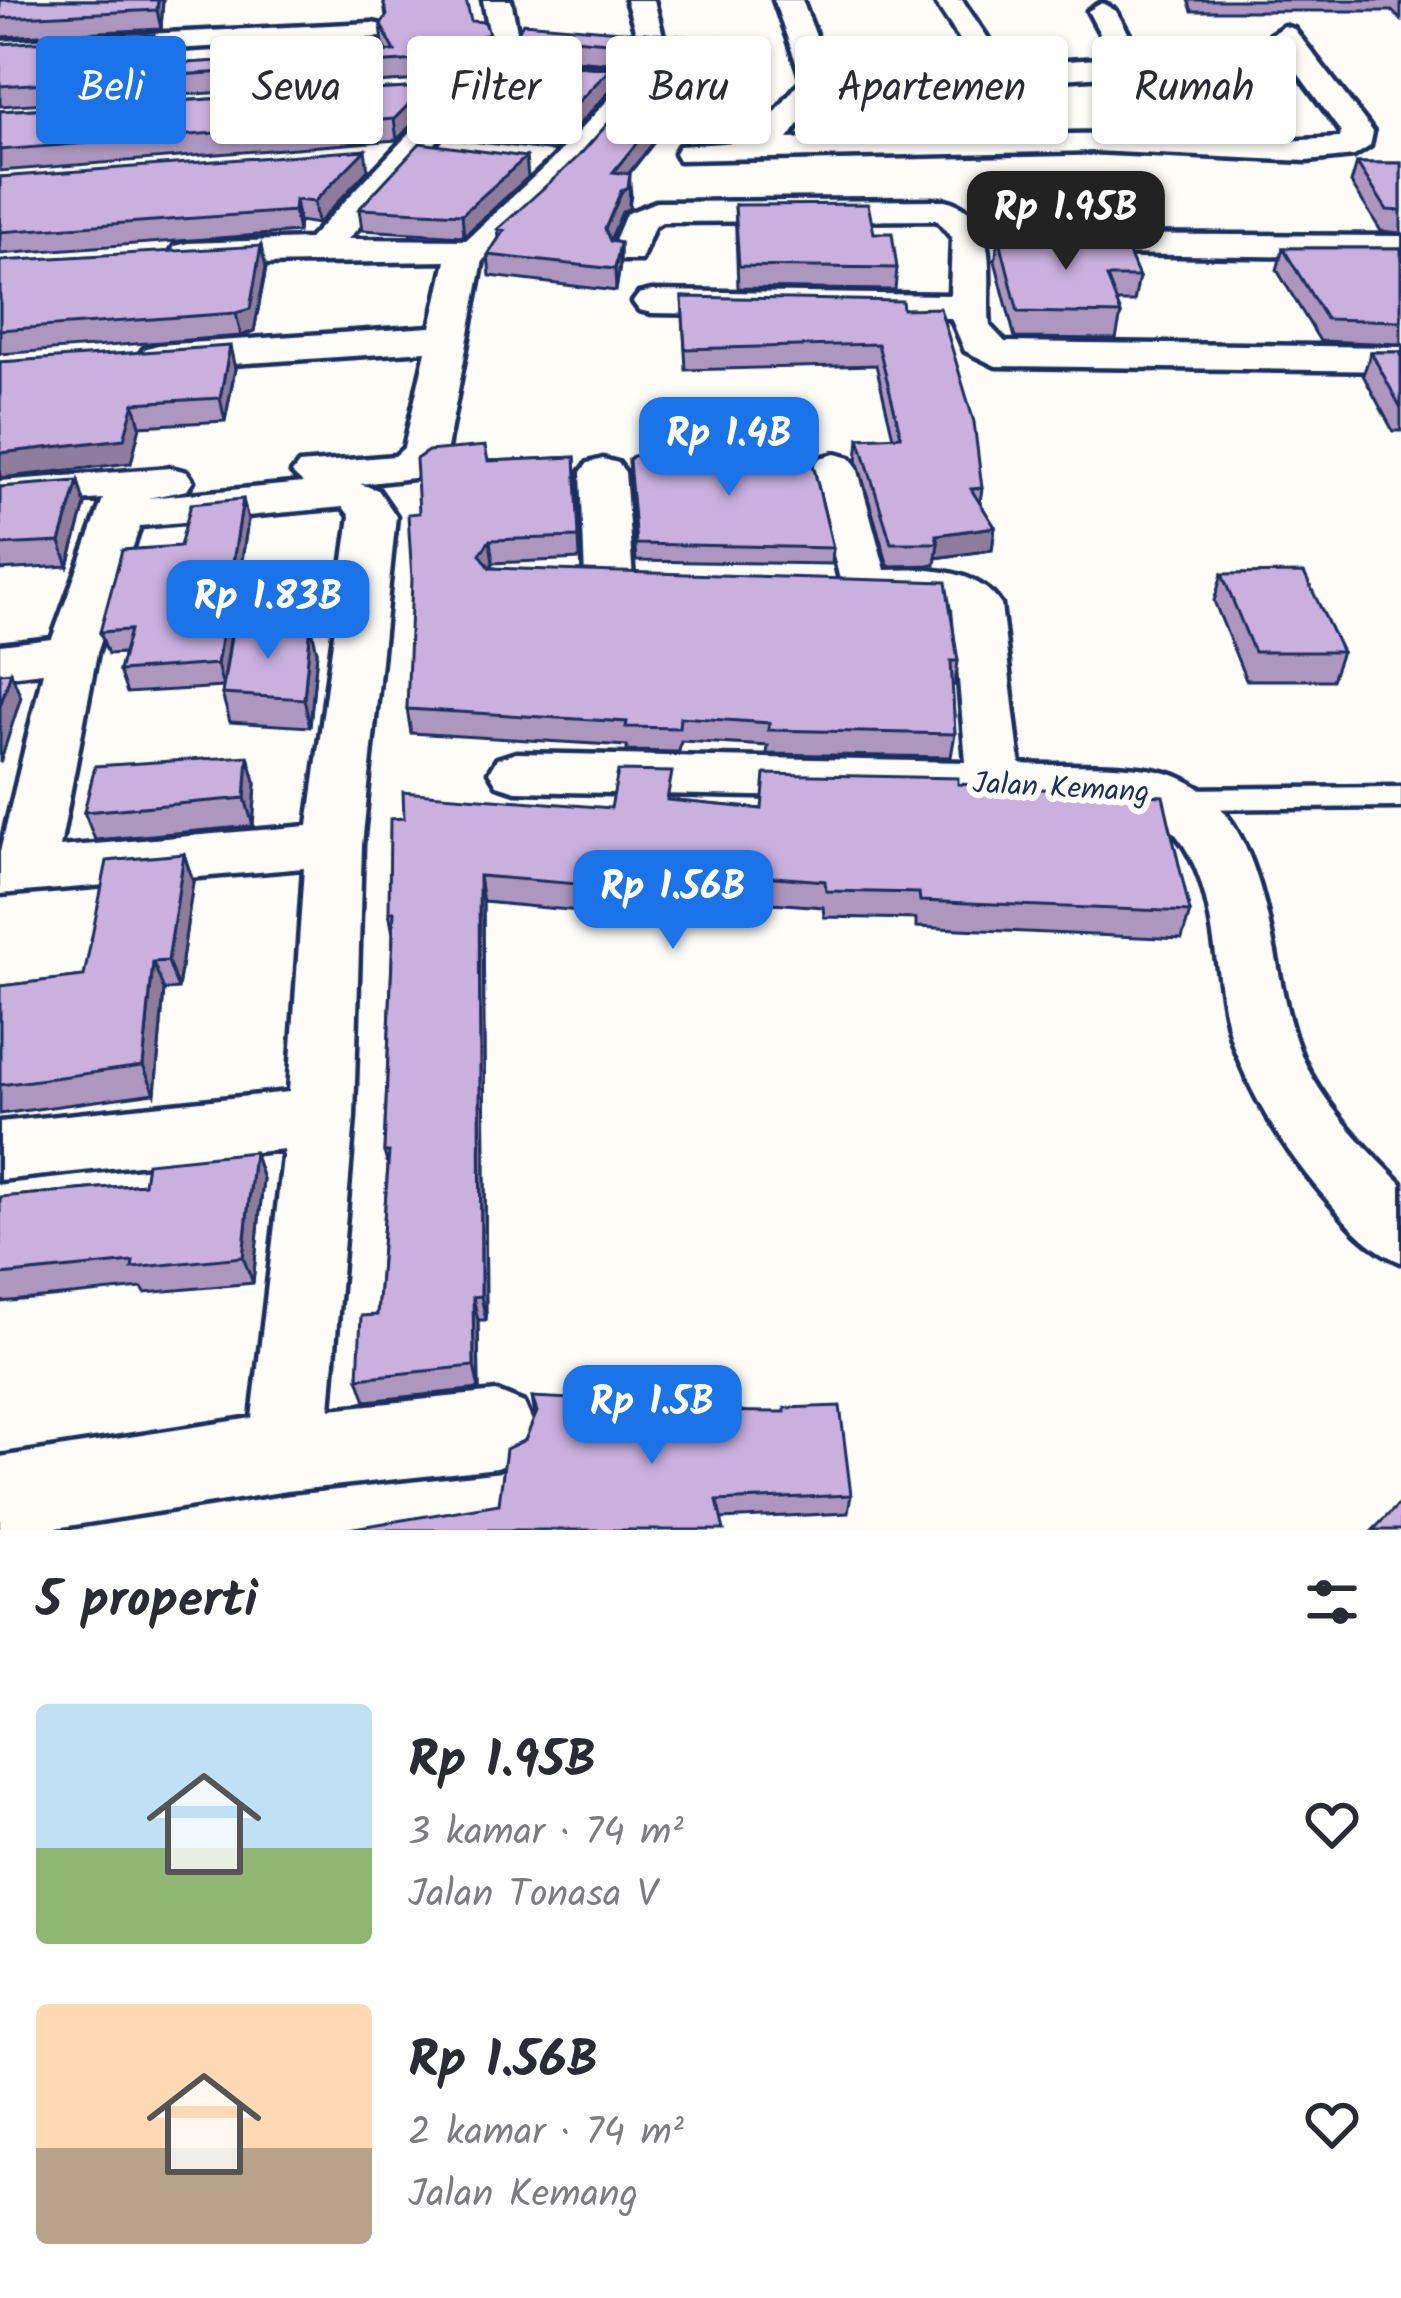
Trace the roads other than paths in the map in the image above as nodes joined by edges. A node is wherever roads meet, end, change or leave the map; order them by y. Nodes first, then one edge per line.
1 (331, 0) edge
2 (497, 0) edge
3 (640, 0) edge
4 (788, 0) edge
5 (948, 0) edge
6 (1102, 11) dead end
7 (372, 31) dead end
8 (325, 33) junction
9 (504, 36) edge
10 (649, 36) edge
11 (801, 36) edge
12 (972, 36) edge
13 (1114, 36) edge
14 (0, 50) edge
15 (1296, 50) edge
16 (795, 108) edge
17 (606, 119) edge
18 (1092, 142) edge
19 (414, 144) edge
20 (1180, 144) edge
21 (870, 146) joint
22 (408, 150) junction
23 (763, 150) junction
24 (455, 153) edge
25 (691, 153) dead end
26 (357, 157) edge
27 (520, 161) edge
28 (564, 166) junction
29 (998, 245) junction
30 (1401, 248) edge
31 (319, 249) junction
32 (628, 252) dead end
33 (466, 254) junction
34 (154, 257) edge
35 (652, 302) dead end
36 (969, 307) junction
37 (448, 338) junction
38 (1401, 359) edge
39 (119, 360) edge
40 (835, 467) dead end
41 (603, 472) dead end
42 (0, 494) edge
43 (121, 499) junction
44 (612, 579) edge
45 (72, 653) junction
46 (0, 661) edge
47 (516, 772) dead end
48 (995, 782) junction
49 (1401, 797) edge
50 (1180, 799) junction
51 (334, 845) junction
52 (14, 871) edge
53 (321, 1117) junction
54 (0, 1151) edge
55 (1401, 1230) edge
56 (497, 1430) dead end
57 (287, 1451) junction
58 (0, 1497) edge

1 - 8 street
2 - 9 street
3 - 10 street
4 - 11 street
5 - 12 street
6 - 13 street
7 - 8 street
8 - 14 street
15 - 20 street
16 - 23 street
17 - 28 street
18 - 21 street
19 - 22 street
21 - 23 street
22 - 24 street
22 - 26 street
22 - 31 street
23 - 25 street
27 - 28 street
28 - 33 street
29 - 30 street
29 - 32 street
29 - 36 street
31 - 33 street
31 - 34 street
33 - 37 street
35 - 36 street
36 - 38 street
37 - 39 street
37 - 43 street
40 - 48 street
41 - 44 street
42 - 43 street
43 - 45 street
43 - 51 street
45 - 46 street
45 - 52 street
47 - 48 street, Jalan Kemang
48 - 50 street, Jalan Kemang
49 - 50 lane
50 - 55 street, Jalan Kemang
51 - 52 street
51 - 53 street
53 - 54 street
53 - 57 street
56 - 57 street
57 - 58 street

